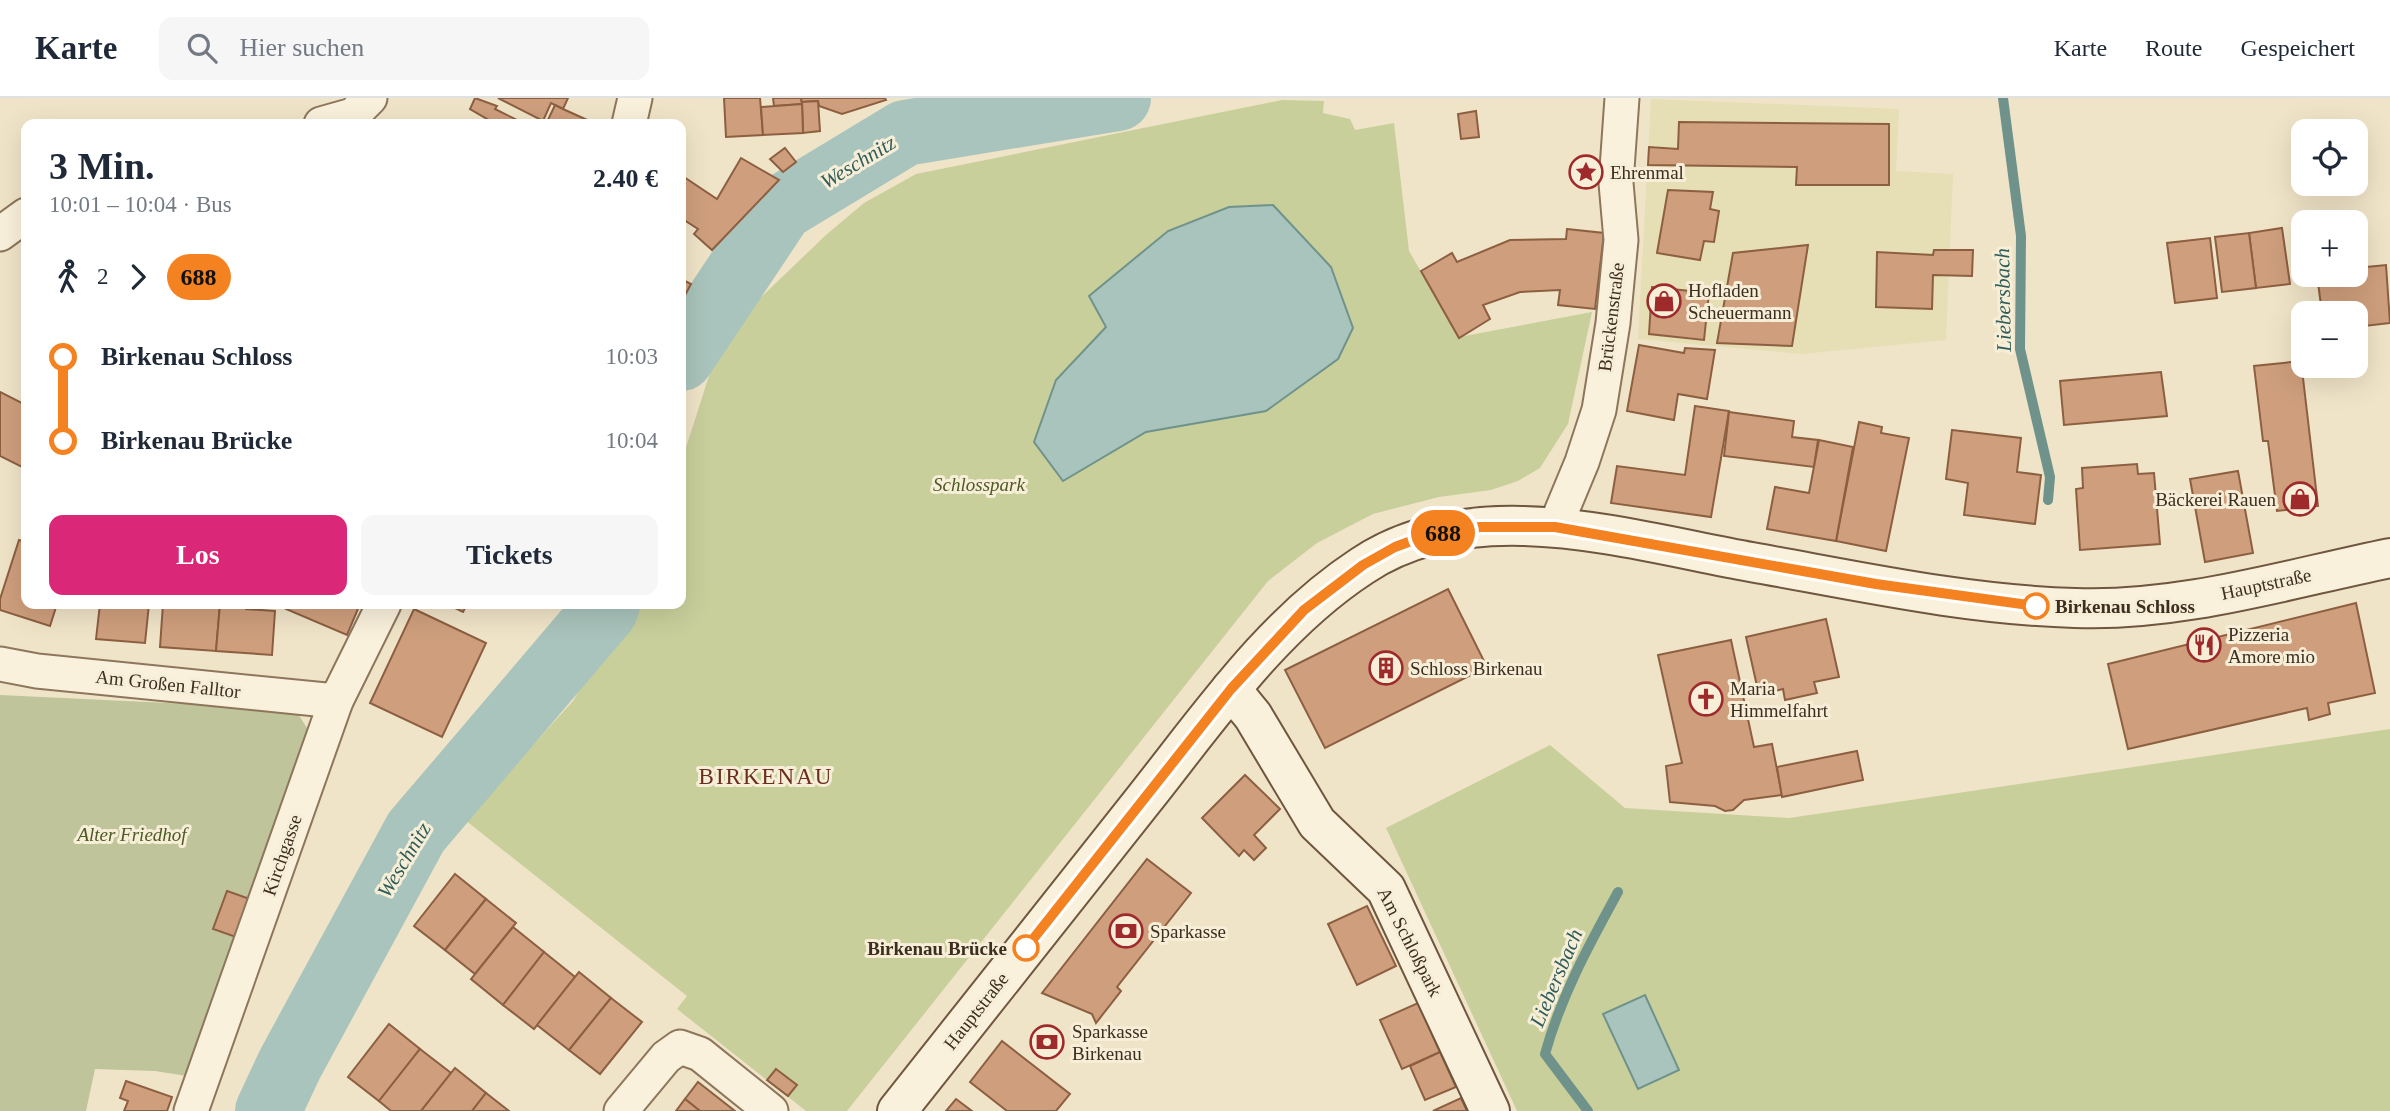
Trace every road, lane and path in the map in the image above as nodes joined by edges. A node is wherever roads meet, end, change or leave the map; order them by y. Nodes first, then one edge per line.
1 (370, 98) edge
2 (635, 98) edge
3 (1622, 98) edge
4 (339, 119) edge
5 (630, 119) edge
6 (21, 219) edge
7 (0, 234) edge
8 (1555, 527) junction
9 (2390, 558) edge
10 (382, 609) edge
11 (0, 664) edge
12 (1231, 689) junction
13 (336, 701) junction
14 (191, 1111) edge
15 (621, 1111) edge
16 (771, 1111) edge
17 (897, 1111) edge
18 (1490, 1111) edge

1 - 4 street
2 - 5 street
3 - 8 street, Brückenstraße
6 - 7 street
8 - 9 main road, Hauptstraße
8 - 12 main road, Hauptstraße
10 - 13 street, Kirchgasse
11 - 13 street, Am Großen Falltor
12 - 17 main road, Hauptstraße
12 - 18 main road, Am Schloßpark
13 - 14 street, Kirchgasse
15 - 16 street

